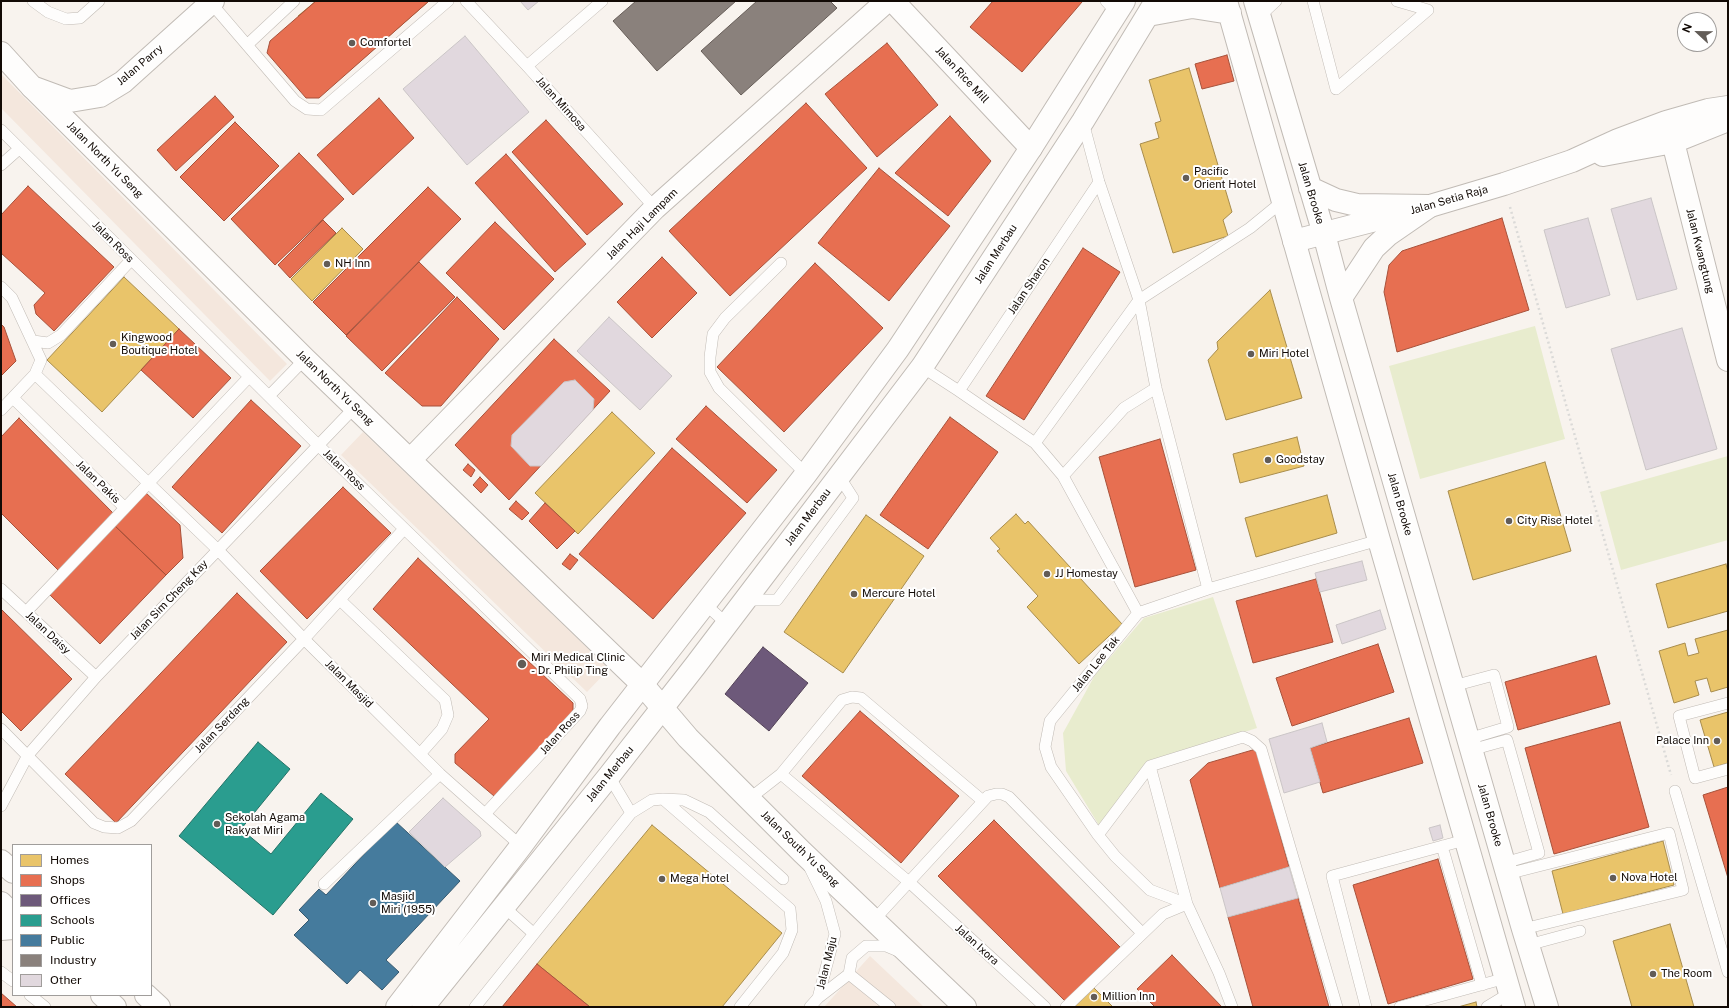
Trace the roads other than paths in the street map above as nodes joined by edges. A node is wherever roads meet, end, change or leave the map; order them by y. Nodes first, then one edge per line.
1 (33, 1) edge
2 (99, 1) edge
3 (294, 1) edge
4 (448, 1) edge
5 (466, 1) edge
6 (602, 1) edge
7 (887, 1) edge
8 (893, 1) edge
9 (1276, 1) edge
10 (1313, 1) edge
11 (1397, 1) edge
12 (212, 2) edge
13 (1116, 5) edge
14 (1228, 7) edge
15 (1152, 8) edge
16 (1257, 9) edge
17 (247, 45) junction
18 (1, 53) edge
19 (528, 66) junction
20 (32, 87) junction
21 (1718, 108) edge
22 (1728, 120) edge
23 (1083, 122) junction
24 (1, 130) edge
25 (1618, 140) junction
26 (1673, 142) junction
27 (1031, 148) junction
28 (19, 149) junction
29 (1572, 161) junction
30 (1, 165) edge
31 (1099, 182) junction
32 (1310, 188) junction
33 (1283, 201) junction
34 (1430, 206) junction
35 (655, 208) junction
36 (1324, 234) junction
37 (1294, 241) junction
38 (130, 260) junction
39 (781, 263) dead end
40 (1, 287) edge
41 (1340, 298) junction
42 (1139, 300) junction
43 (1725, 334) edge
44 (33, 341) junction
45 (306, 359) junction
46 (1728, 360) edge
47 (922, 367) junction
48 (35, 374) junction
49 (249, 377) junction
50 (1156, 388) junction
51 (959, 391) junction
52 (269, 396) junction
53 (13, 398) junction
54 (355, 407) junction
55 (1, 410) edge
56 (1035, 443) junction
57 (318, 445) junction
58 (410, 460) junction
59 (806, 474) junction
60 (1063, 476) junction
61 (149, 483) junction
62 (125, 508) junction
63 (404, 529) junction
64 (1379, 540) junction
65 (218, 550) junction
66 (1, 589) edge
67 (1208, 589) junction
68 (340, 600) junction
69 (705, 604) junction
70 (26, 612) junction
71 (1138, 614) junction
72 (727, 624) junction
73 (304, 639) junction
74 (96, 677) junction
75 (642, 684) junction
76 (1453, 686) junction
77 (1728, 703) edge
78 (662, 708) junction
79 (1, 729) edge
80 (1469, 744) junction
81 (420, 754) junction
82 (28, 755) junction
83 (1150, 766) junction
84 (1728, 769) edge
85 (440, 774) junction
86 (781, 774) junction
87 (609, 776) junction
88 (1675, 791) road end
89 (663, 799) junction
90 (749, 799) junction
91 (982, 801) junction
92 (1, 806) edge
93 (631, 813) junction
94 (485, 814) junction
95 (1098, 835) junction
96 (1465, 840) junction
97 (521, 846) junction
98 (1442, 846) junction
99 (802, 852) junction
100 (1, 861) edge
101 (1506, 868) junction
102 (12, 871) edge
103 (783, 879) dead end
104 (909, 882) junction
105 (324, 884) dead end
106 (1, 904) edge
107 (1187, 904) junction
108 (503, 906) junction
109 (12, 914) edge
110 (874, 920) junction
111 (12, 928) edge
112 (1, 929) edge
113 (1142, 932) junction
114 (1580, 932) dead end
115 (534, 933) junction
116 (1526, 937) junction
117 (912, 955) junction
118 (1, 972) edge
119 (1728, 972) edge
120 (849, 974) junction
121 (12, 981) edge
122 (1482, 985) junction
123 (1510, 993) edge
124 (31, 996) edge
125 (103, 996) edge
126 (147, 996) edge
127 (818, 998) junction
128 (45, 1006) edge
129 (115, 1007) edge
130 (159, 1007) edge
131 (397, 1007) edge
132 (424, 1007) edge
133 (475, 1007) edge
134 (740, 1007) edge
135 (810, 1007) edge
136 (890, 1007) edge
137 (965, 1007) edge
138 (1046, 1007) edge
139 (1066, 1007) edge
140 (1232, 1007) edge
141 (1337, 1007) edge
142 (1366, 1007) edge
143 (1400, 1007) edge
144 (1487, 1007) edge
145 (1547, 1007) edge

1 - 2 lane
3 - 17 lane
4 - 17 lane
5 - 19 lane, Jalan Mimosa
6 - 19 lane
7 - 35 street, Jalan Haji Lampam
8 - 27 street, Jalan Rice Mill
9 - 16 lane
10 - 11 lane
12 - 17 lane
12 - 20 street, Jalan Parry
13 - 27 street
14 - 15 street
14 - 33 street
15 - 23 street, Jalan Merbau
16 - 32 street, Jalan Brooke
18 - 20 street, Jalan North Yu Seng
19 - 35 lane, Jalan Mimosa
20 - 45 street, Jalan North Yu Seng
21 - 25 street, Jalan Setia Raja
21 - 26 street
22 - 26 street, Jalan Setia Raja
23 - 31 lane
23 - 47 street, Jalan Merbau
24 - 28 lane, Jalan Ross
25 - 26 street
25 - 29 street, Jalan Setia Raja
26 - 29 street, Jalan Setia Raja
26 - 43 street, Jalan Kwangtung
27 - 59 street
28 - 30 lane
28 - 38 lane, Jalan Ross
29 - 34 street, Jalan Setia Raja
31 - 42 lane
31 - 51 lane, Jalan Sharon
32 - 34 street
32 - 36 street, Jalan Brooke
33 - 37 street
33 - 42 lane
34 - 36 street, Jalan Setia Raja
34 - 41 street
35 - 58 street, Jalan Haji Lampam
36 - 37 street, Jalan Setia Raja
36 - 41 street, Jalan Brooke
37 - 64 street
38 - 44 lane
38 - 49 lane, Jalan Ross
39 - 59 lane
40 - 44 lane
41 - 76 street, Jalan Brooke
42 - 50 lane
42 - 56 lane
43 - 46 street, Jalan Kwangtung
44 - 48 lane
45 - 52 lane
45 - 54 street, Jalan North Yu Seng
47 - 51 lane
47 - 72 street, Jalan Merbau
48 - 53 lane
48 - 61 lane
49 - 52 lane, Jalan Ross
49 - 61 lane, Jalan Pakis
50 - 60 lane
50 - 67 lane
51 - 56 lane
52 - 57 lane, Jalan Ross
53 - 55 lane
53 - 62 lane, Jalan Pakis
54 - 57 lane, Jalan Sim Cheng Kay
54 - 58 street, Jalan North Yu Seng
56 - 60 lane
57 - 63 lane, Jalan Ross
57 - 65 lane, Jalan Sim Cheng Kay
58 - 75 street, Jalan North Yu Seng
59 - 69 street
60 - 71 lane
61 - 62 lane, Jalan Pakis
61 - 65 lane
62 - 70 lane
63 - 68 lane, Jalan Serdang
63 - 94 lane, Jalan Ross
64 - 67 lane
64 - 96 street
65 - 73 lane, Jalan Masjid
65 - 74 lane, Jalan Sim Cheng Kay
66 - 70 lane, Jalan Daisy
67 - 71 lane
68 - 73 lane, Jalan Serdang
68 - 81 lane
69 - 72 lane
69 - 75 street
70 - 74 lane, Jalan Daisy
71 - 95 lane, Jalan Lee Tak
72 - 78 street, Jalan Merbau
73 - 81 lane, Jalan Masjid
73 - 82 lane, Jalan Serdang
74 - 82 lane, Jalan Sim Cheng Kay
75 - 78 street, Jalan South Yu Seng
75 - 97 street
76 - 80 street, Jalan Brooke
76 - 80 lane
77 - 84 lane
78 - 87 street, Jalan Merbau
78 - 90 street, Jalan South Yu Seng
79 - 82 lane
80 - 101 street, Jalan Brooke
80 - 101 lane
81 - 85 lane, Jalan Masjid
82 - 92 lane, Jalan Sim Cheng Kay
83 - 95 lane
83 - 107 lane
83 - 141 lane
85 - 94 lane, Jalan Masjid
85 - 105 lane
86 - 90 lane
86 - 91 lane
86 - 104 lane, Jalan Ixora
87 - 93 lane
87 - 108 street, Jalan Merbau
88 - 119 lane
89 - 93 lane
89 - 103 lane
89 - 134 lane
90 - 99 street, Jalan South Yu Seng
91 - 104 lane
91 - 113 lane
93 - 115 lane
94 - 97 lane, Jalan Masjid
95 - 107 lane, Jalan Lee Tak
96 - 98 lane
96 - 123 street
97 - 131 street
98 - 122 lane
98 - 142 lane
99 - 110 street, Jalan South Yu Seng
99 - 127 lane, Jalan Maju
100 - 102 street
101 - 116 street, Jalan Brooke
101 - 116 lane
104 - 110 lane
104 - 138 lane, Jalan Ixora
106 - 109 street
107 - 113 lane
107 - 140 lane
108 - 115 lane
108 - 132 street, Jalan Merbau
110 - 117 street, Jalan South Yu Seng
111 - 112 street
113 - 139 lane
114 - 116 lane
115 - 133 lane
116 - 145 street, Jalan Brooke
117 - 120 lane
117 - 137 street, Jalan South Yu Seng
118 - 121 lane
120 - 127 lane
120 - 136 lane
122 - 123 lane
122 - 143 lane
123 - 144 lane
124 - 128 lane
125 - 129 street
126 - 130 street
127 - 135 lane, Jalan Maju

